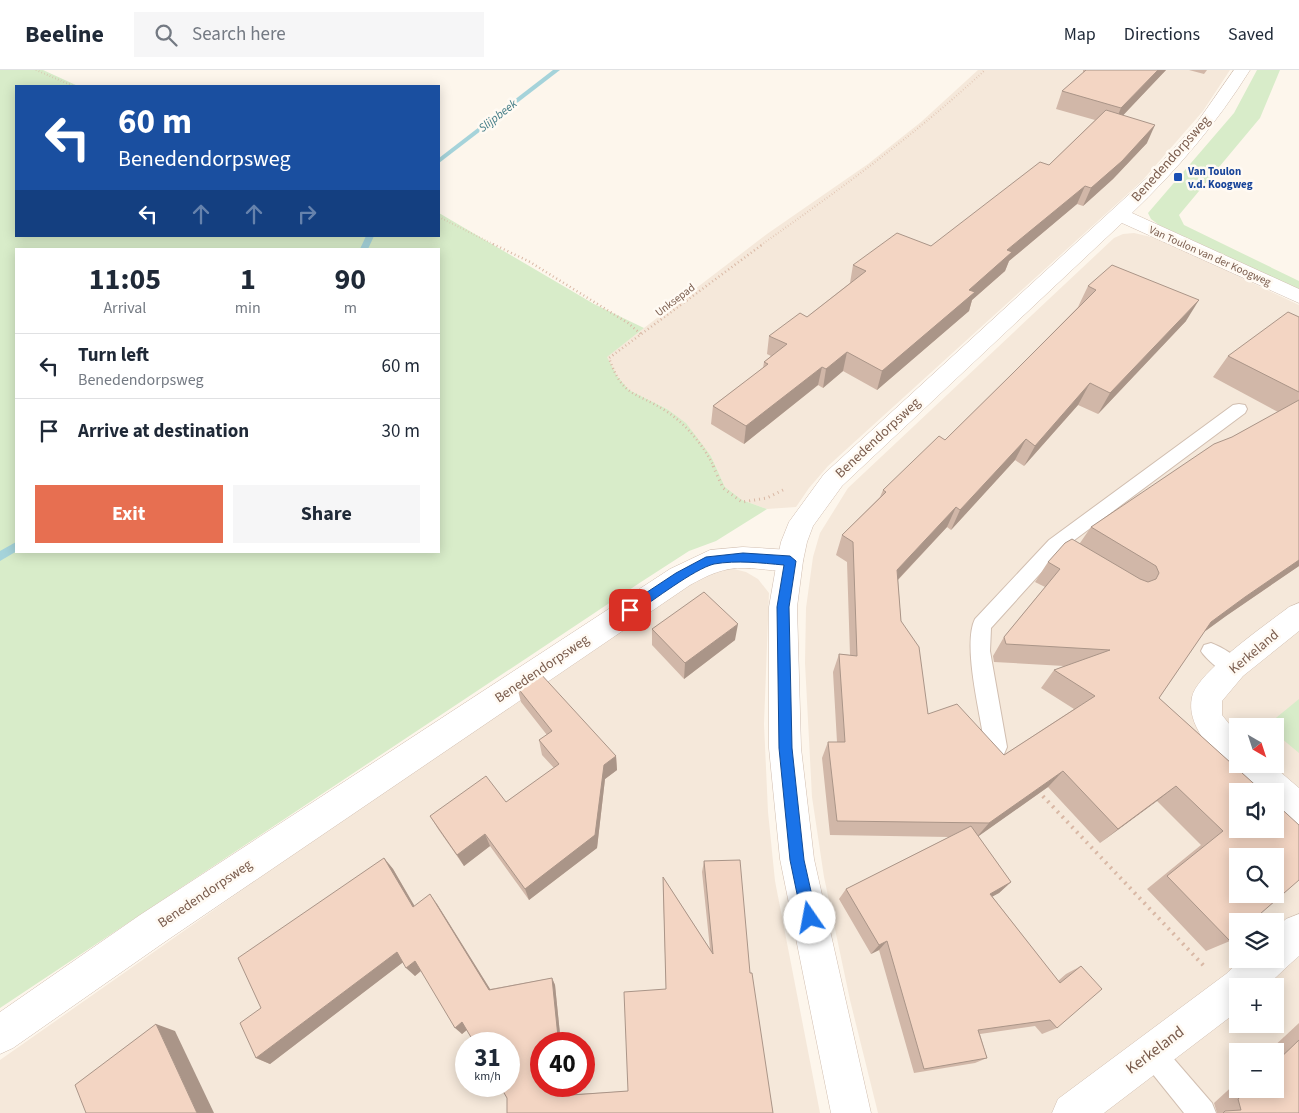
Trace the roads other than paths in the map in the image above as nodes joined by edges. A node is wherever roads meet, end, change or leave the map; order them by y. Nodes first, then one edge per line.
1 (1242, 70) edge
2 (1120, 215) junction
3 (1299, 297) edge
4 (1239, 409) dead end
5 (1055, 544) junction
6 (790, 561) junction
7 (1094, 568) edge
8 (1295, 623) edge
9 (996, 747) edge
10 (1229, 747) edge
11 (1258, 773) edge
12 (1299, 808) edge
13 (1299, 932) edge
14 (1284, 945) edge
15 (1259, 968) edge
16 (1247, 978) edge
17 (1229, 994) edge
18 (0, 1035) edge
19 (1152, 1053) junction
20 (851, 1113) edge
21 (1072, 1113) edge
22 (1202, 1113) edge

1 - 2 street, Benedendorpsweg
2 - 3 street, Van Toulon van der Koogweg
2 - 6 street, Benedendorpsweg
4 - 5 lane
5 - 7 lane
5 - 9 lane
6 - 18 street, Benedendorpsweg
6 - 20 street
8 - 10 street, Kerkeland
11 - 12 street
13 - 14 street
15 - 16 street, Kerkeland
17 - 19 street, Kerkeland
19 - 21 street, Kerkeland
19 - 22 lane

